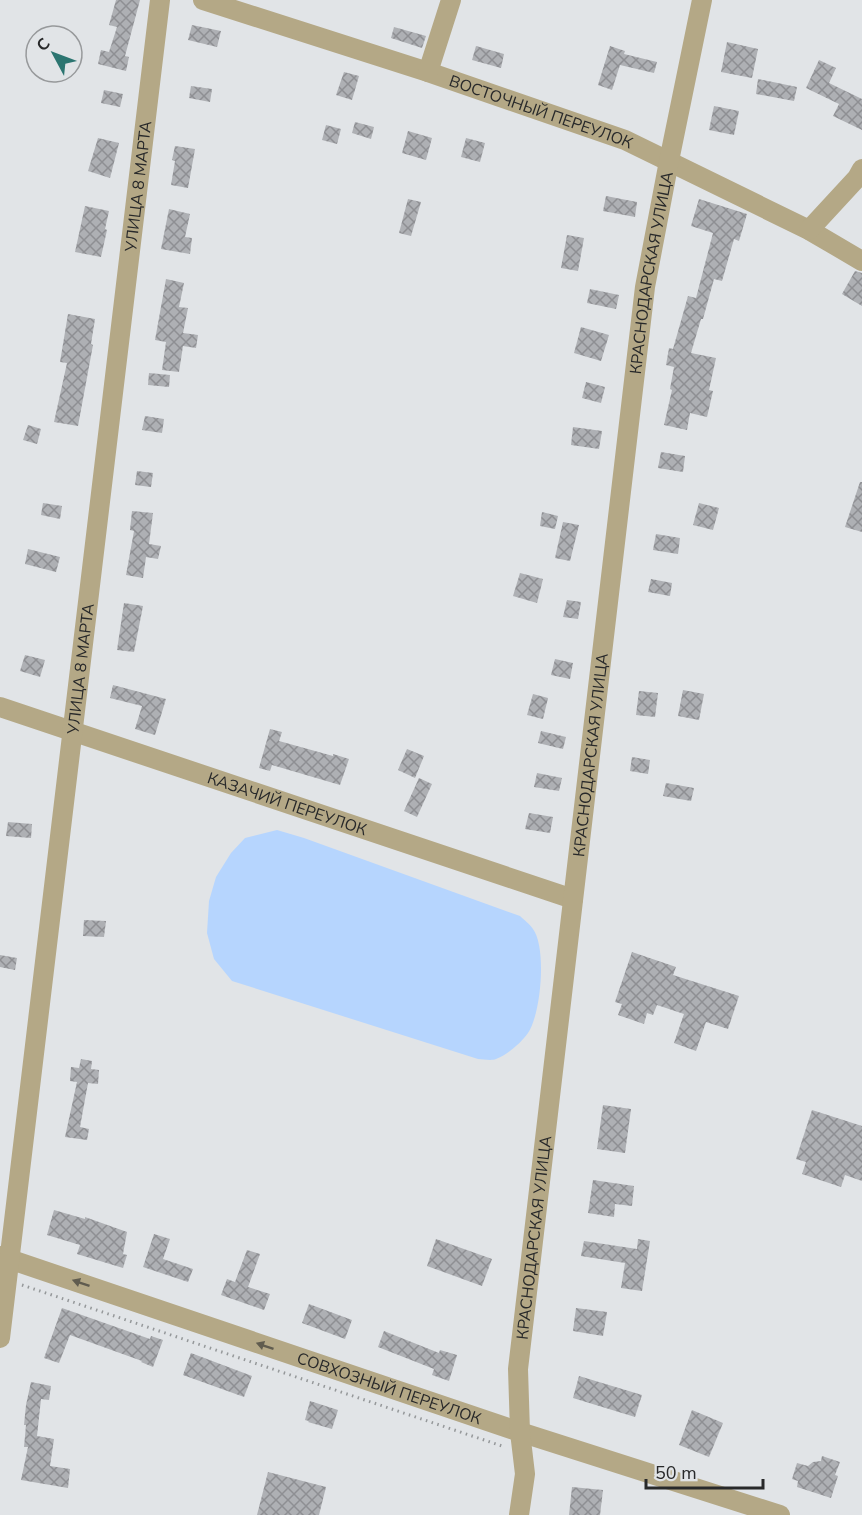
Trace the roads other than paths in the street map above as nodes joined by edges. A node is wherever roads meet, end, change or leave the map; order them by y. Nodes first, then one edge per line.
1 (160, 0) edge
2 (203, 0) edge
3 (451, 0) edge
4 (702, 0) edge
5 (428, 72) junction
6 (669, 161) junction
7 (862, 169) edge
8 (809, 230) junction
9 (862, 261) edge
10 (0, 707) edge
11 (72, 731) junction
12 (573, 899) junction
13 (5, 1258) edge
14 (0, 1338) edge
15 (520, 1432) junction
16 (519, 1515) edge
17 (780, 1515) edge

1 - 11 street, УЛИЦА 8 МАРТА
2 - 5 street, ВОСТОЧНЫЙ ПЕРЕУЛОК
3 - 5 street
4 - 6 street, КРАСНОДАРСКАЯ УЛИЦА
5 - 6 street, ВОСТОЧНЫЙ ПЕРЕУЛОК
6 - 8 street, ВОСТОЧНЫЙ ПЕРЕУЛОК
6 - 12 street, КРАСНОДАРСКАЯ УЛИЦА
7 - 8 street
8 - 9 street, ВОСТОЧНЫЙ ПЕРЕУЛОК
10 - 11 street, КАЗАЧИЙ ПЕРЕУЛОК
11 - 12 street, КАЗАЧИЙ ПЕРЕУЛОК
11 - 13 street, УЛИЦА 8 МАРТА
12 - 15 street, КРАСНОДАРСКАЯ УЛИЦА
13 - 14 street, УЛИЦА 8 МАРТА
15 -> 13 street, СОВХОЗНЫЙ ПЕРЕУЛОК
15 - 16 street, КРАСНОДАРСКАЯ УЛИЦА
15 - 17 street, СОВХОЗНЫЙ ПЕРЕУЛОК

